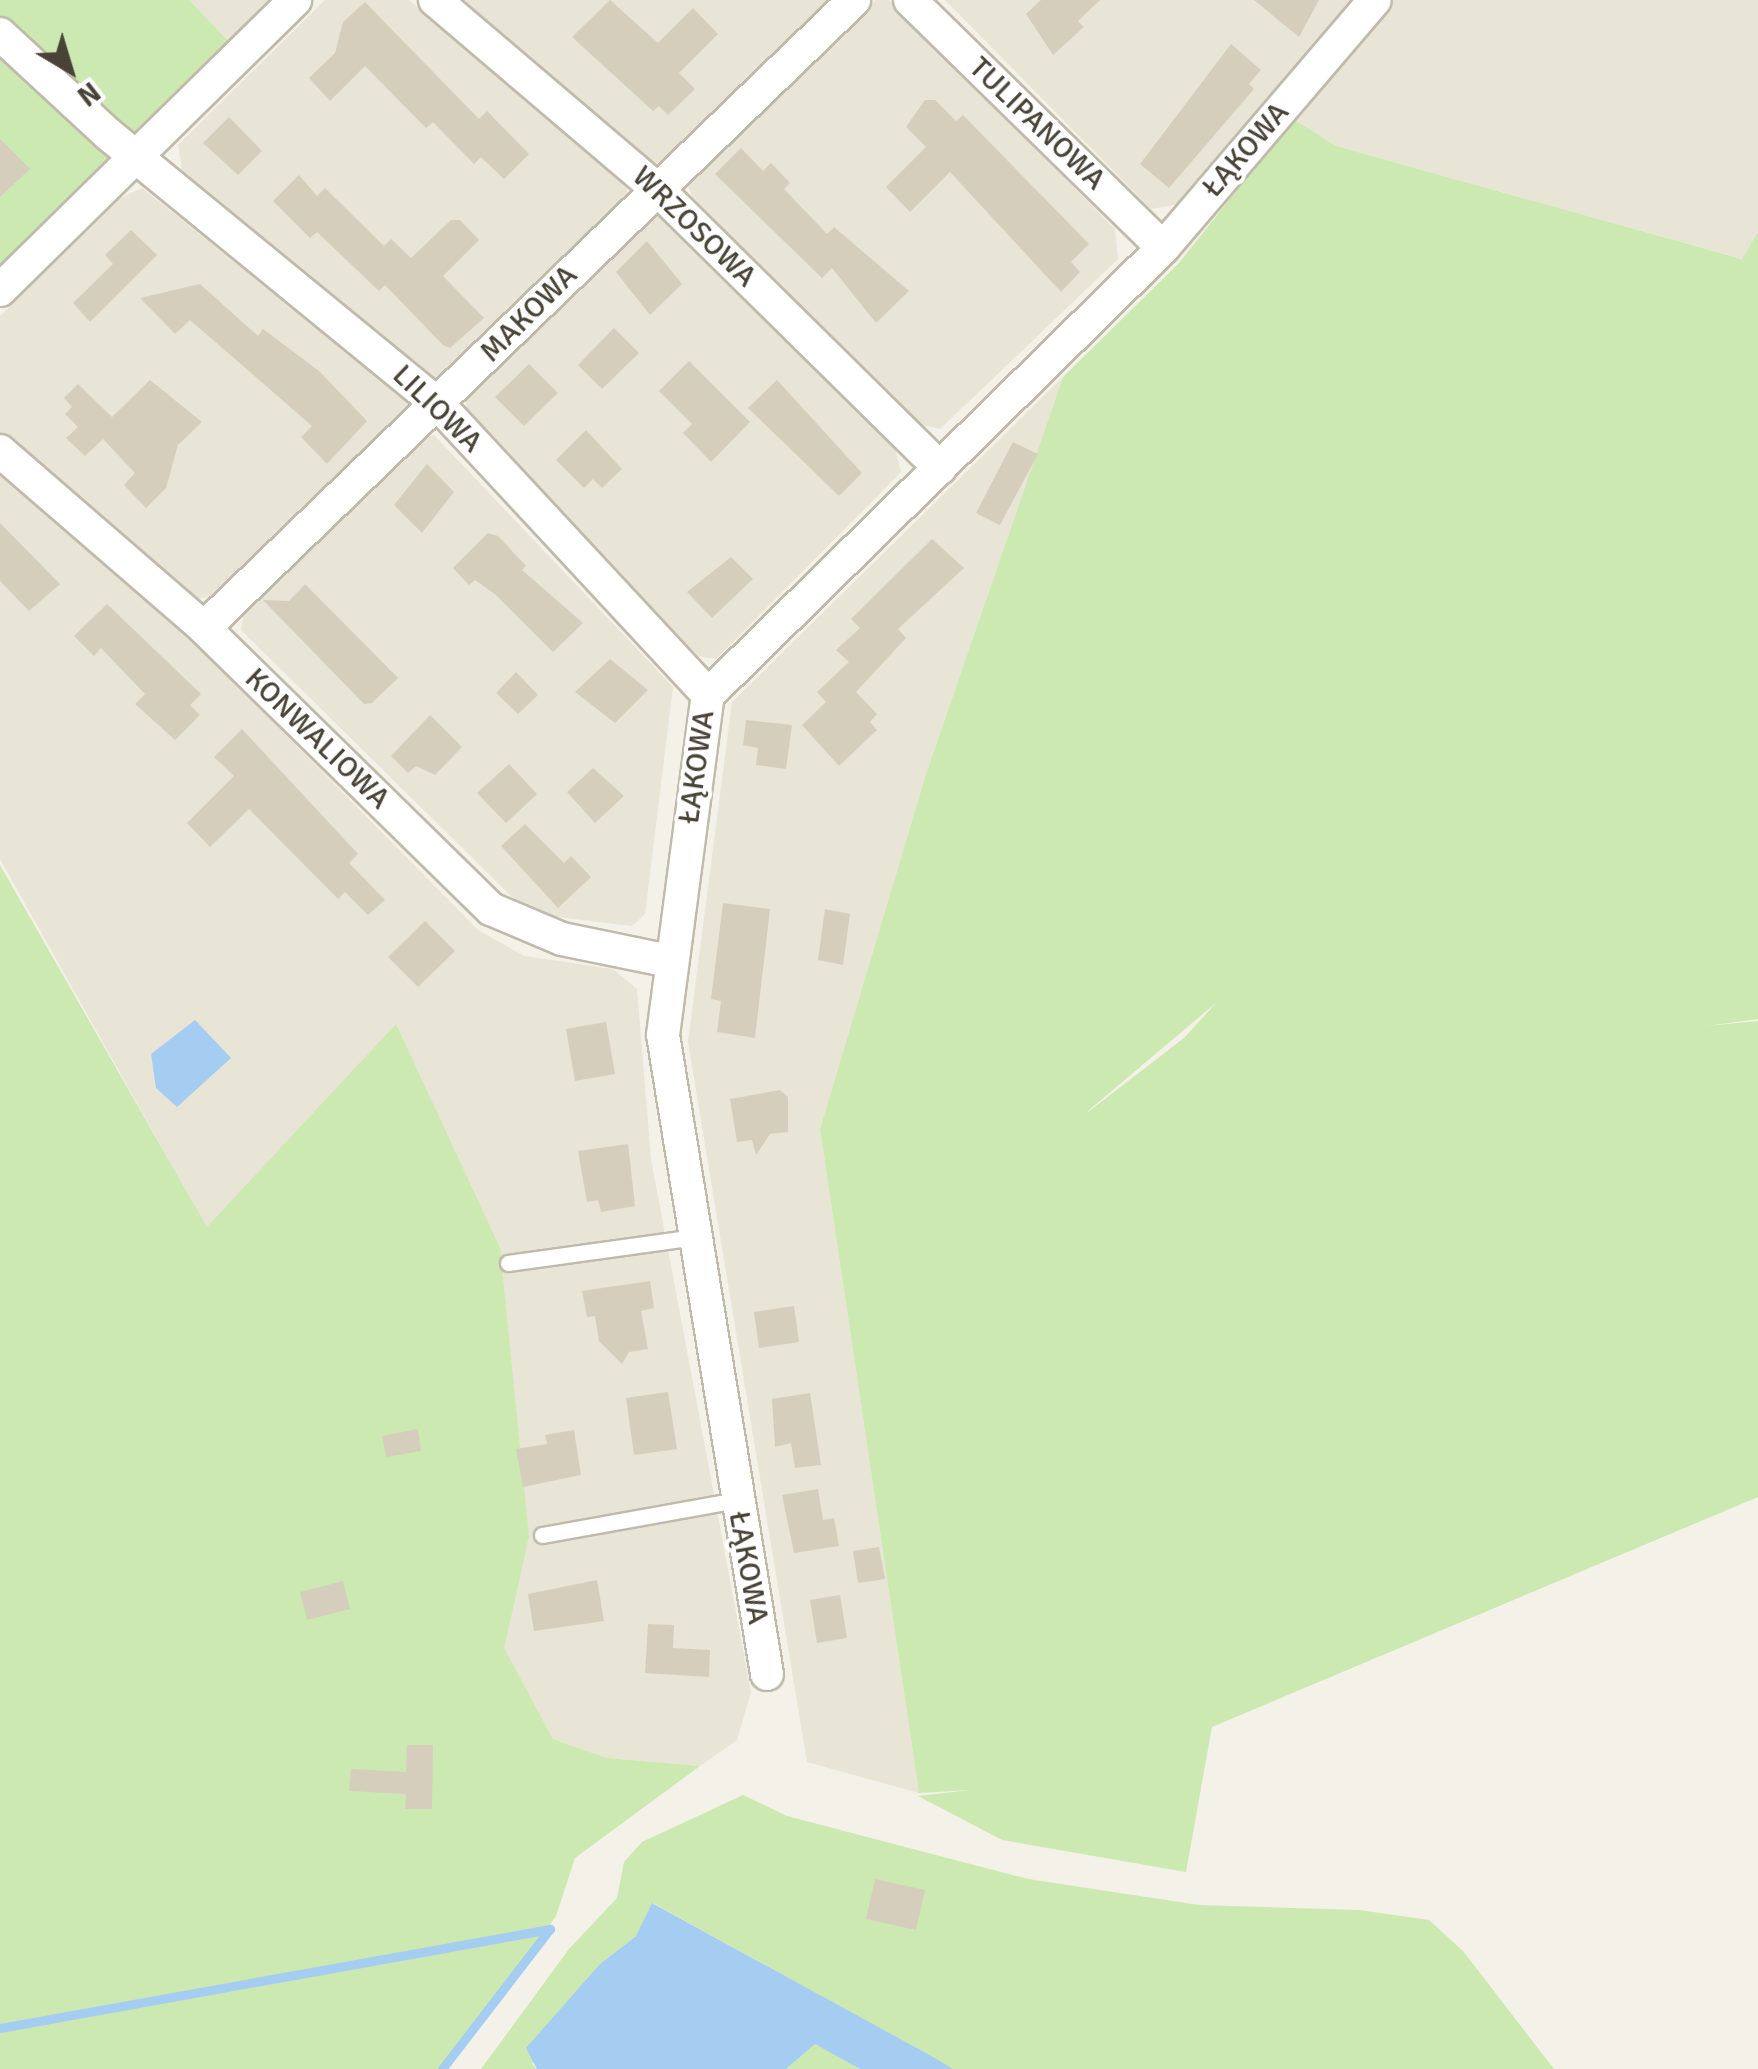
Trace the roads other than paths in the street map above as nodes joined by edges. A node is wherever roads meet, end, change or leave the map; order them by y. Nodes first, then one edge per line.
1 (296, 0) edge
2 (436, 0) edge
3 (854, 0) edge
4 (910, 0) edge
5 (1375, 0) edge
6 (0, 34) edge
7 (137, 154) junction
8 (656, 188) junction
9 (1163, 248) junction
10 (0, 290) edge
11 (438, 404) junction
12 (0, 451) edge
13 (940, 468) junction
14 (204, 628) junction
15 (708, 694) junction
16 (668, 961) junction
17 (695, 1237) junction
18 (508, 1263) dead end
19 (736, 1500) junction
20 (542, 1535) dead end
21 (767, 1674) dead end

1 - 7 street
2 - 8 street, WRZOSOWA
3 - 8 street, MAKOWA
4 - 9 street, TULIPANOWA
5 - 9 street, ŁĄKOWA
6 - 7 street, LILIOWA
7 - 10 street
7 - 11 street, LILIOWA
8 - 11 street, MAKOWA
8 - 13 street, WRZOSOWA
9 - 13 street, ŁĄKOWA
11 - 14 street, MAKOWA
11 - 15 street, LILIOWA
12 - 14 street, KONWALIOWA
13 - 15 street, ŁĄKOWA
14 - 16 street, KONWALIOWA
15 - 16 street, ŁĄKOWA
16 - 17 street, ŁĄKOWA
17 - 18 lane
17 - 19 street, ŁĄKOWA
19 - 20 lane
19 - 21 street, ŁĄKOWA

